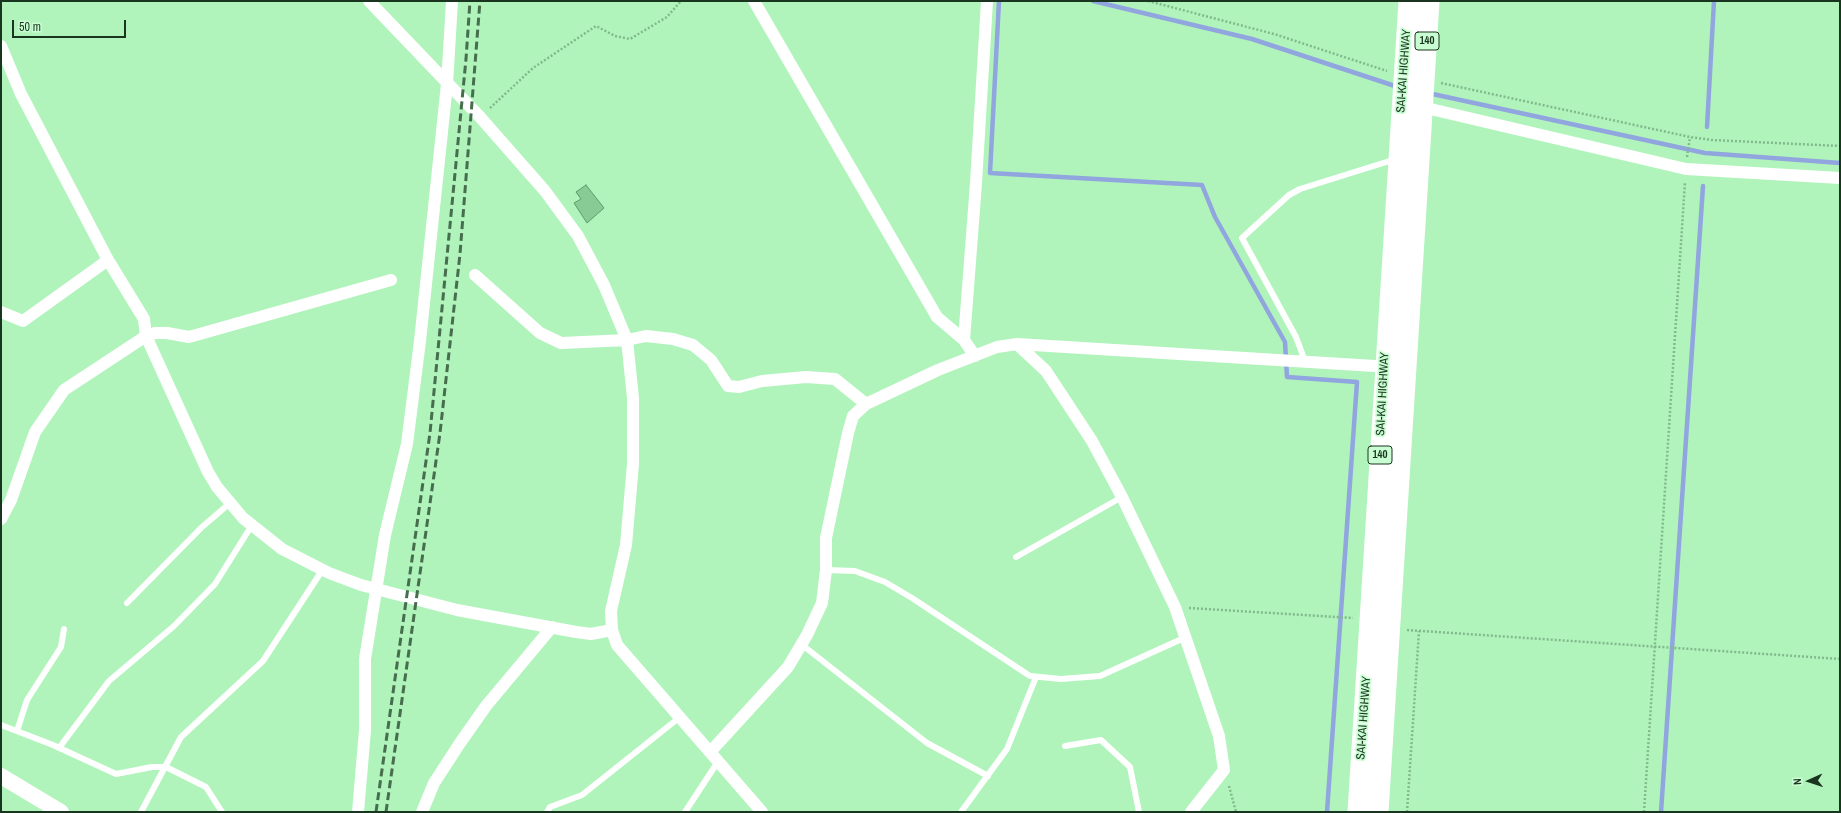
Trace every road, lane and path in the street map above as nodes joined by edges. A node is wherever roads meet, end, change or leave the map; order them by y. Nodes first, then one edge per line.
1 (369, 1) edge
2 (452, 1) edge
3 (681, 1) edge
4 (754, 1) edge
5 (987, 1) edge
6 (1148, 1) edge
7 (1409, 1) edge
8 (1429, 1) edge
9 (1, 46) edge
10 (1414, 78) junction
11 (447, 84) junction
12 (1416, 102) junction
13 (480, 117) junction
14 (1690, 137) junction
15 (1840, 146) edge
16 (1398, 159) junction
17 (1686, 169) junction
18 (1840, 178) edge
19 (108, 260) junction
20 (475, 275) dead end
21 (391, 280) dead end
22 (1, 312) edge
23 (146, 336) junction
24 (627, 340) junction
25 (964, 340) junction
26 (1017, 344) junction
27 (975, 356) junction
28 (1301, 361) junction
29 (1385, 366) junction
30 (1406, 368) junction
31 (866, 404) junction
32 (1122, 497) junction
33 (230, 503) junction
34 (1, 519) edge
35 (252, 525) junction
36 (1016, 556) dead end
37 (323, 569) junction
38 (826, 570) junction
39 (376, 589) junction
40 (127, 603) dead end
41 (1175, 608) junction
42 (1351, 618) dead end
43 (552, 627) junction
44 (1391, 628) junction
45 (64, 629) dead end
46 (612, 630) junction
47 (1419, 631) junction
48 (1184, 638) junction
49 (801, 644) junction
50 (1655, 647) junction
51 (1840, 659) edge
52 (1036, 677) junction
53 (680, 717) junction
54 (1, 725) edge
55 (17, 731) junction
56 (1065, 746) dead end
57 (59, 748) junction
58 (715, 755) junction
59 (166, 767) junction
60 (1224, 770) junction
61 (1, 776) edge
62 (988, 776) junction
63 (61, 812) edge
64 (141, 812) edge
65 (222, 812) edge
66 (358, 812) edge
67 (422, 812) edge
68 (548, 812) edge
69 (685, 812) edge
70 (762, 812) edge
71 (961, 812) edge
72 (1139, 812) edge
73 (1191, 812) edge
74 (1236, 812) edge
75 (1358, 812) edge
76 (1378, 812) edge
77 (1407, 812) edge
78 (1644, 812) edge

1 - 11 street
2 - 11 street
3 - 13 path
4 - 25 street
5 - 25 street
6 - 10 path
7 - 10 highway, SAI-KAI HIGHWAY / 140
8 - 10 highway, SAI-KAI HIGHWAY / 140
9 - 19 street
10 - 12 highway, SAI-KAI HIGHWAY / 140
10 - 14 path
11 - 13 street
11 - 39 street
12 - 16 highway, SAI-KAI HIGHWAY / 140
12 - 17 street
12 - 30 highway, SAI-KAI HIGHWAY / 140
13 - 24 street
14 - 15 path
14 - 17 path
16 - 28 lane
16 - 29 highway, SAI-KAI HIGHWAY / 140
17 - 18 street
17 - 50 path
19 - 22 street
19 - 23 street
20 - 24 street
21 - 23 street
23 - 33 street
23 - 34 street
24 - 31 street
24 - 46 street
25 - 27 street
26 - 27 street
26 - 28 street
26 - 32 street
27 - 31 street
28 - 29 street
29 - 30 street
29 - 75 highway, SAI-KAI HIGHWAY / 140
30 - 44 highway, SAI-KAI HIGHWAY / 140
31 - 38 street
32 - 36 lane
32 - 41 street
33 - 35 street
33 - 40 lane
35 - 37 street
35 - 57 lane
37 - 39 street
37 - 59 lane
38 - 49 street
38 - 52 lane
39 - 43 street
39 - 66 street
41 - 42 path
41 - 48 street
43 - 46 street
43 - 67 street
44 - 47 path
44 - 76 highway, SAI-KAI HIGHWAY / 140
45 - 55 lane
46 - 53 street
47 - 50 path
47 - 77 path
48 - 52 lane
48 - 60 street
49 - 58 street
49 - 62 lane
50 - 51 path
50 - 78 path
52 - 62 lane
53 - 58 street
53 - 68 lane
54 - 55 lane
55 - 57 lane
56 - 72 lane
57 - 59 lane
58 - 69 lane
58 - 70 street
59 - 64 lane
59 - 65 lane
60 - 73 street
60 - 74 path
61 - 63 street
62 - 71 lane

